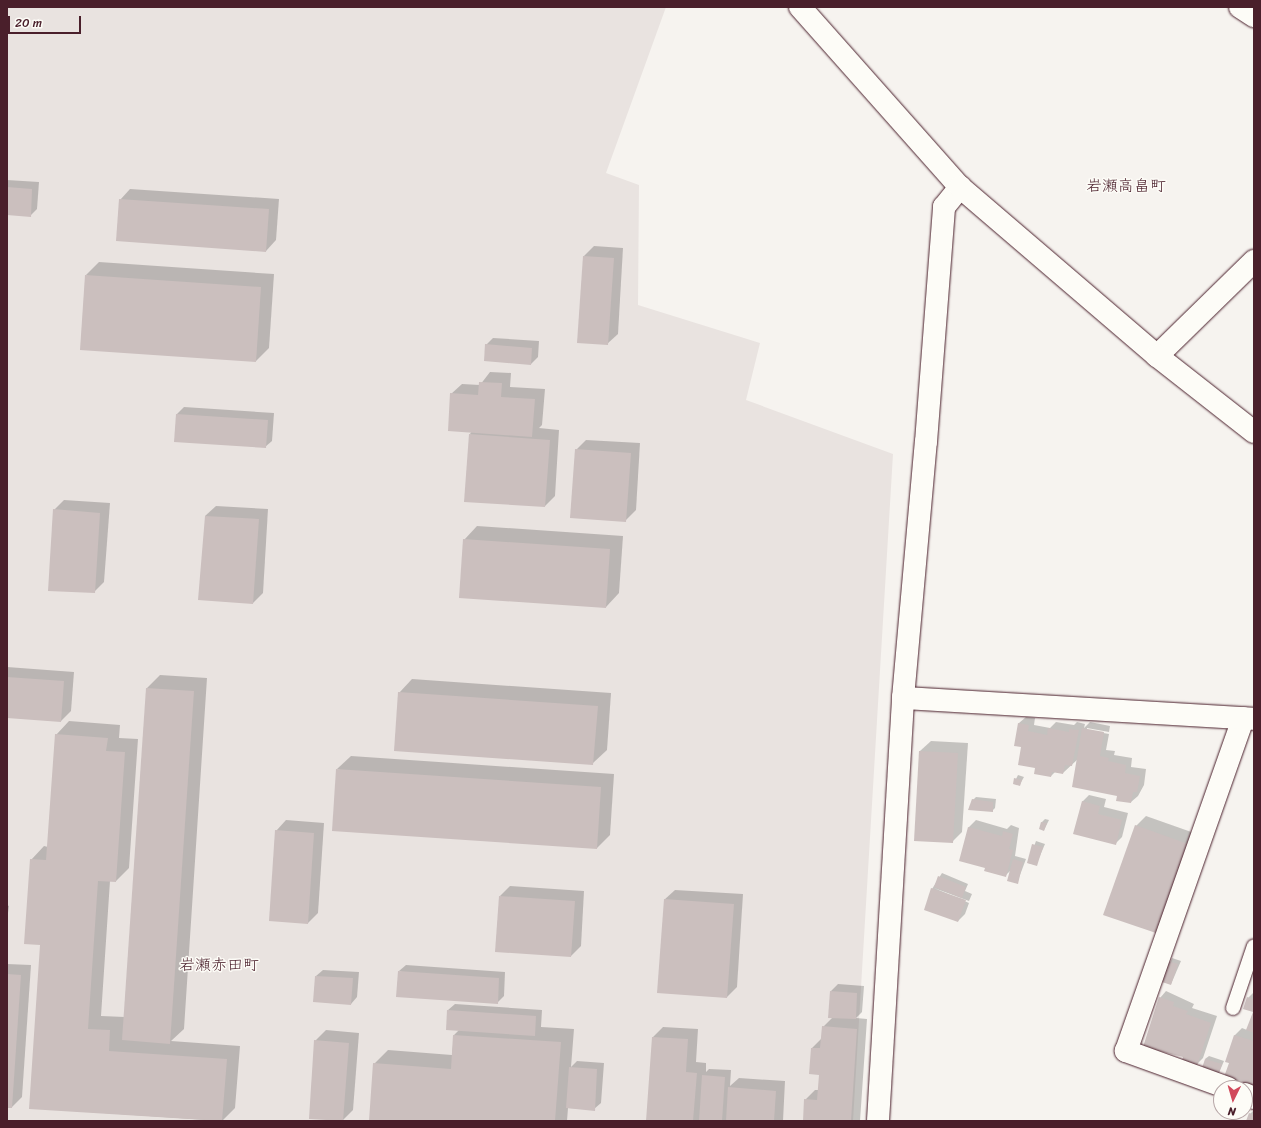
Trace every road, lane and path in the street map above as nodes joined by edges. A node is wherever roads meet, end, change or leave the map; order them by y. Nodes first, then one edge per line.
1 (800, 7) edge
2 (1240, 7) edge
3 (1254, 16) edge
4 (960, 187) junction
5 (1254, 261) edge
6 (1157, 356) junction
7 (1254, 432) edge
8 (903, 698) junction
9 (1248, 718) edge
10 (1254, 946) edge
11 (1233, 1008) dead end
12 (1213, 1083) edge
13 (878, 1121) edge

1 - 4 street
2 - 3 street
4 - 6 street
4 - 8 street
5 - 6 street
6 - 7 street
8 - 9 street
8 - 13 street
9 - 12 street
10 - 11 lane

